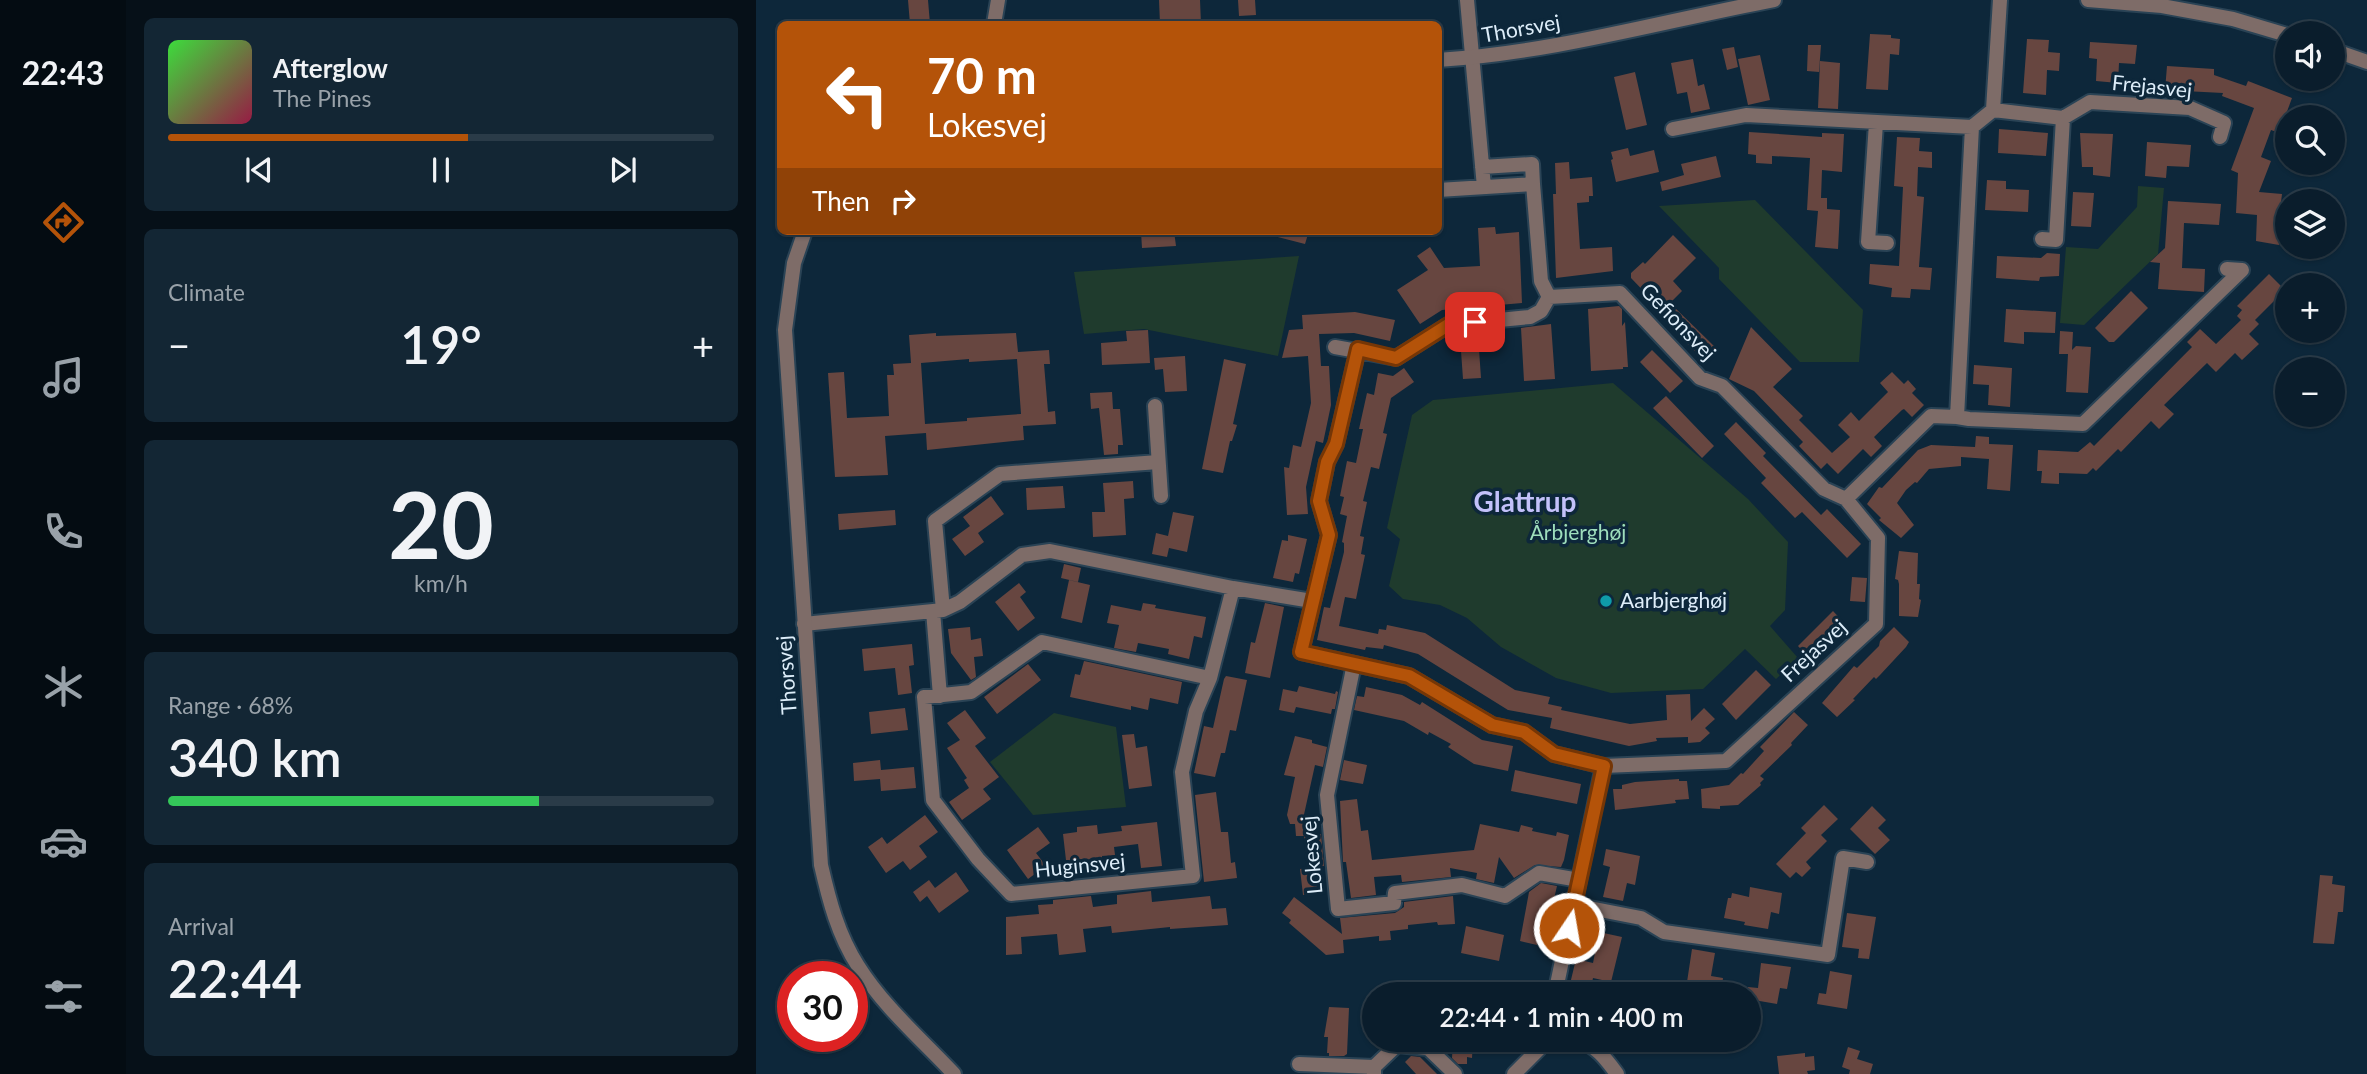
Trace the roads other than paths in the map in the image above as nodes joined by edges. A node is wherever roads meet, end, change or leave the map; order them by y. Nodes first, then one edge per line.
1 (998, 0) edge
2 (1467, 0) edge
3 (1774, 0) edge
4 (2000, 0) edge
5 (2088, 0) edge
6 (2162, 3) edge
7 (994, 21) edge
8 (2275, 31) edge
9 (2345, 54) edge
10 (1472, 58) junction
11 (1442, 60) edge
12 (2367, 62) edge
13 (1993, 110) junction
14 (2063, 118) junction
15 (1876, 123) junction
16 (1972, 127) junction
17 (1673, 129) dead end
18 (2220, 137) dead end
19 (1482, 167) junction
20 (1533, 184) junction
21 (1484, 187) junction
22 (1442, 190) edge
23 (804, 235) edge
24 (2042, 239) dead end
25 (1887, 243) dead end
26 (2228, 269) dead end
27 (1549, 296) junction
28 (1335, 347) dead end
29 (1358, 349) junction
30 (1155, 406) dead end
31 (1957, 416) junction
32 (1158, 462) junction
33 (1161, 496) dead end
34 (1846, 499) junction
35 (1233, 588) junction
36 (1312, 601) junction
37 (938, 610) junction
38 (804, 624) junction
39 (1354, 664) junction
40 (1210, 678) junction
41 (940, 696) junction
42 (1604, 766) junction
43 (1867, 862) dead end
44 (1579, 880) junction
45 (1574, 905) junction
46 (1558, 982) edge
47 (1536, 1052) edge
48 (1599, 1052) edge
49 (1299, 1064) dead end
50 (1374, 1071) edge
51 (954, 1074) edge
52 (1455, 1074) edge
53 (1514, 1074) edge
54 (1617, 1074) edge

1 - 7 street
2 - 10 street
3 - 10 street, Thorsvej
4 - 13 street
5 - 6 street
6 - 8 street
9 - 12 street
10 - 11 street, Thorsvej
10 - 19 street
13 - 14 street
13 - 16 street
14 - 18 street, Frejasvej
14 - 24 street
15 - 16 street
15 - 17 street
15 - 25 street
16 - 31 street
19 - 20 street
19 - 21 street
20 - 21 street
20 - 27 street
21 - 22 street
23 - 38 street, Thorsvej
26 - 31 street
27 - 29 street
27 - 34 street, Gefionsvej
28 - 29 street
29 - 36 street
30 - 32 street
31 - 34 street
32 - 33 street
32 - 37 street
34 - 42 street, Frejasvej
35 - 36 street
35 - 37 street
35 - 40 street, Huginsvej
36 - 39 street
37 - 38 street
37 - 41 street
38 - 51 street, Thorsvej
39 - 42 street
39 - 44 street, Lokesvej
40 - 41 street
40 - 41 street, Huginsvej
42 - 44 street
43 - 45 street
44 - 45 street
45 - 46 street
47 - 53 street
48 - 54 street
49 - 50 street
50 - 52 street

